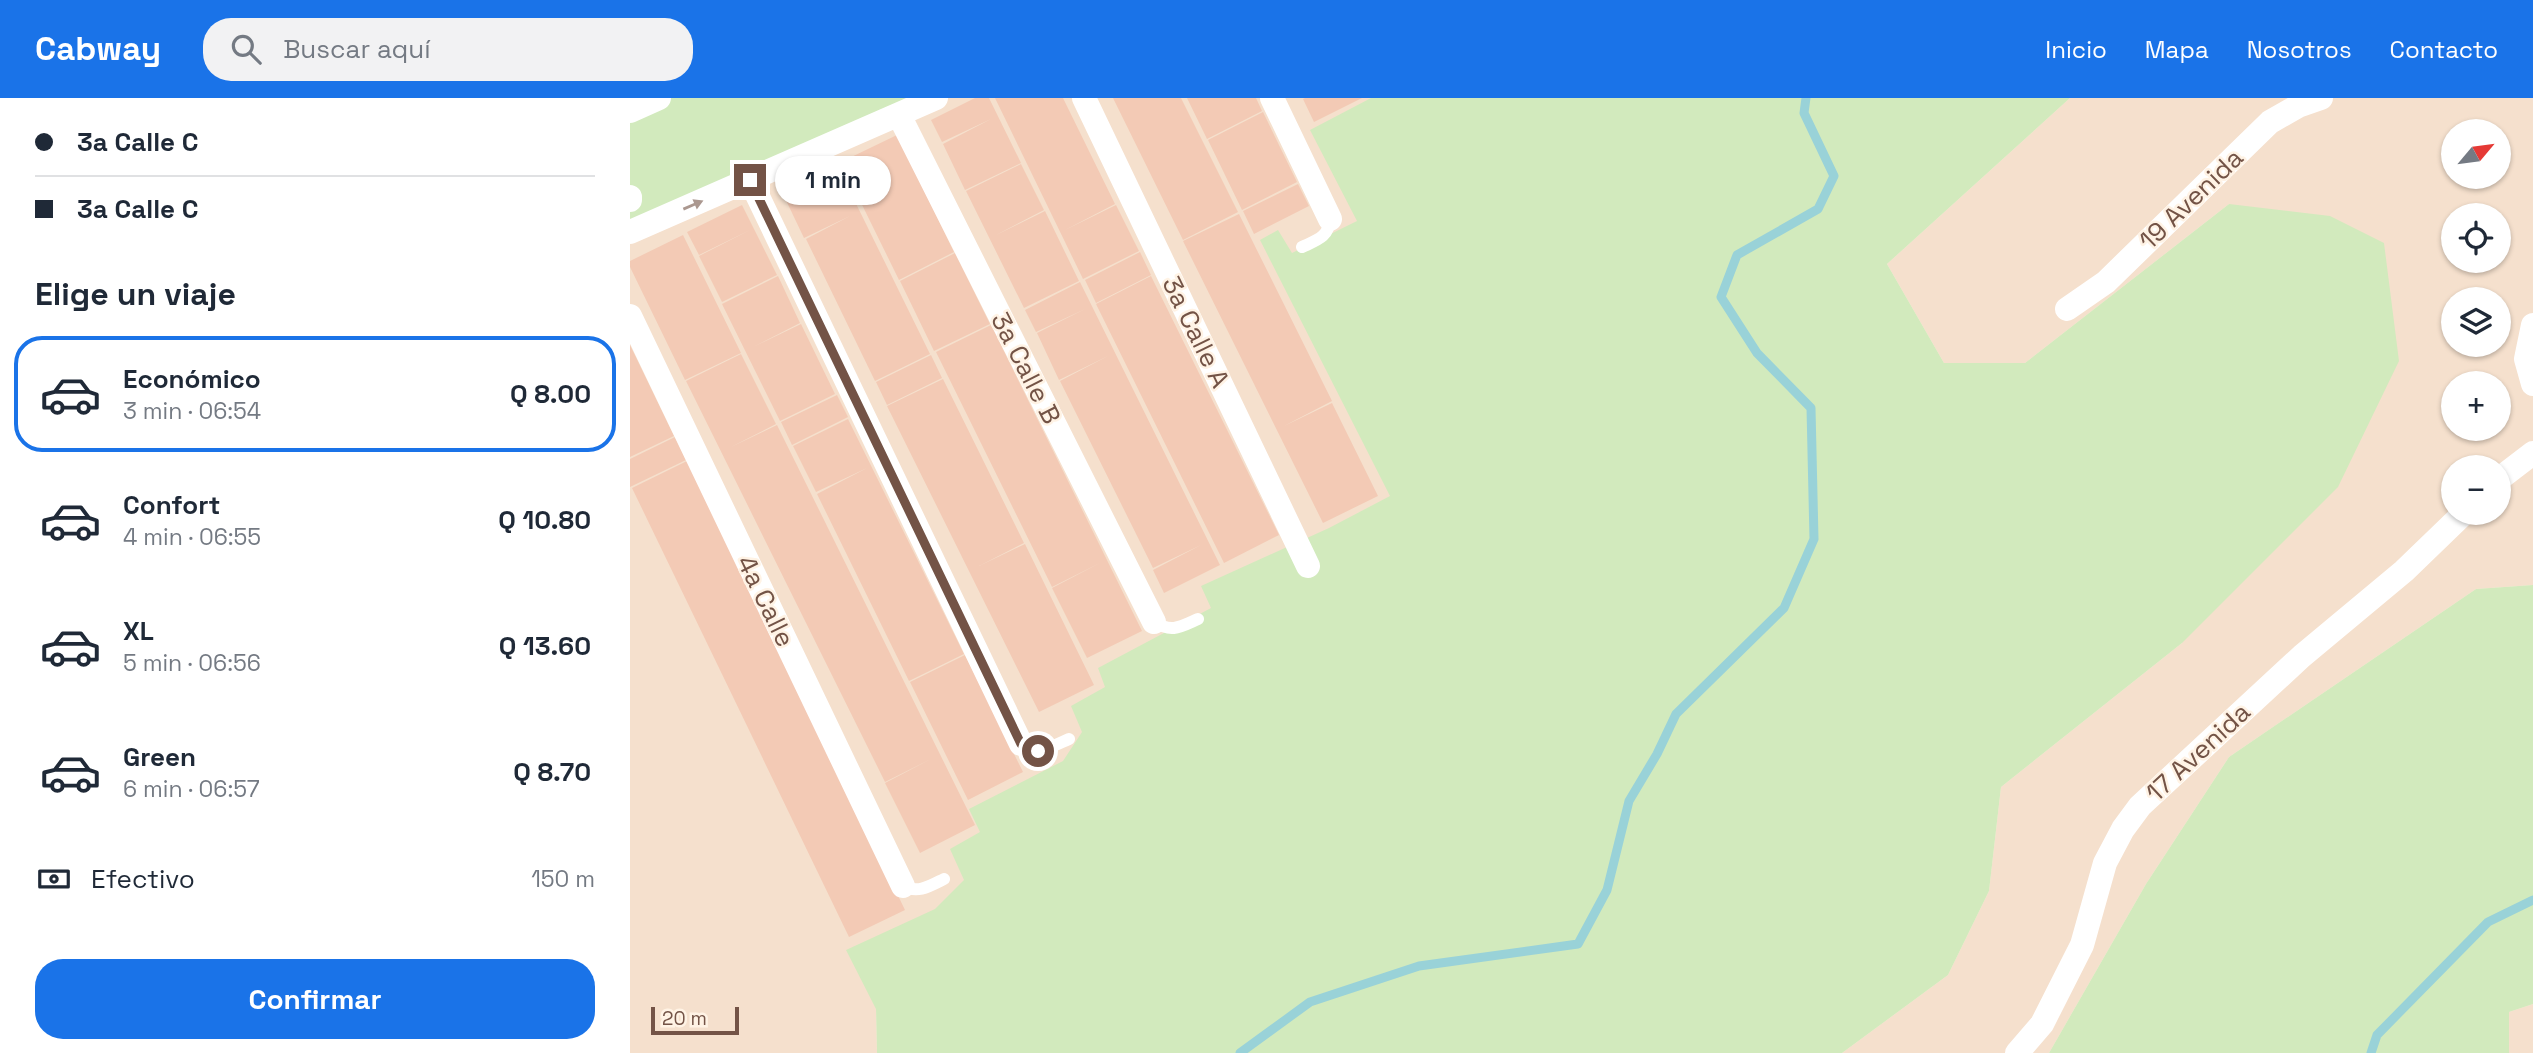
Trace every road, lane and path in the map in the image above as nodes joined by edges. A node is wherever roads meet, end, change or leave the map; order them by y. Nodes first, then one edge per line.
1 (659, 98) edge
2 (936, 98) edge
3 (1084, 98) edge
4 (1272, 98) edge
5 (2321, 98) edge
6 (630, 111) edge
7 (899, 115) junction
8 (750, 180) junction
9 (1329, 219) joint
10 (630, 232) edge
11 (1302, 247) dead end
12 (2067, 309) dead end
13 (630, 316) edge
14 (2533, 325) edge
15 (2533, 384) edge
16 (2533, 453) edge
17 (2511, 470) edge
18 (2452, 525) edge
19 (1308, 566) dead end
20 (1199, 619) dead end
21 (1154, 622) joint
22 (1069, 739) dead end
23 (1021, 744) joint
24 (944, 879) dead end
25 (903, 886) joint
26 (2017, 1053) edge

1 - 6 street
2 - 7 street
3 - 19 street, 3a Calle A
4 - 9 street
5 - 12 street, 19 Avenida
7 - 8 street
7 - 21 street, 3a Calle B
10 -> 8 street
8 - 23 street
9 - 11 lane
13 - 25 street, 4a Calle
14 - 15 street
16 - 17 street
18 - 26 street, 17 Avenida
20 - 21 lane
22 - 23 lane
24 - 25 lane

